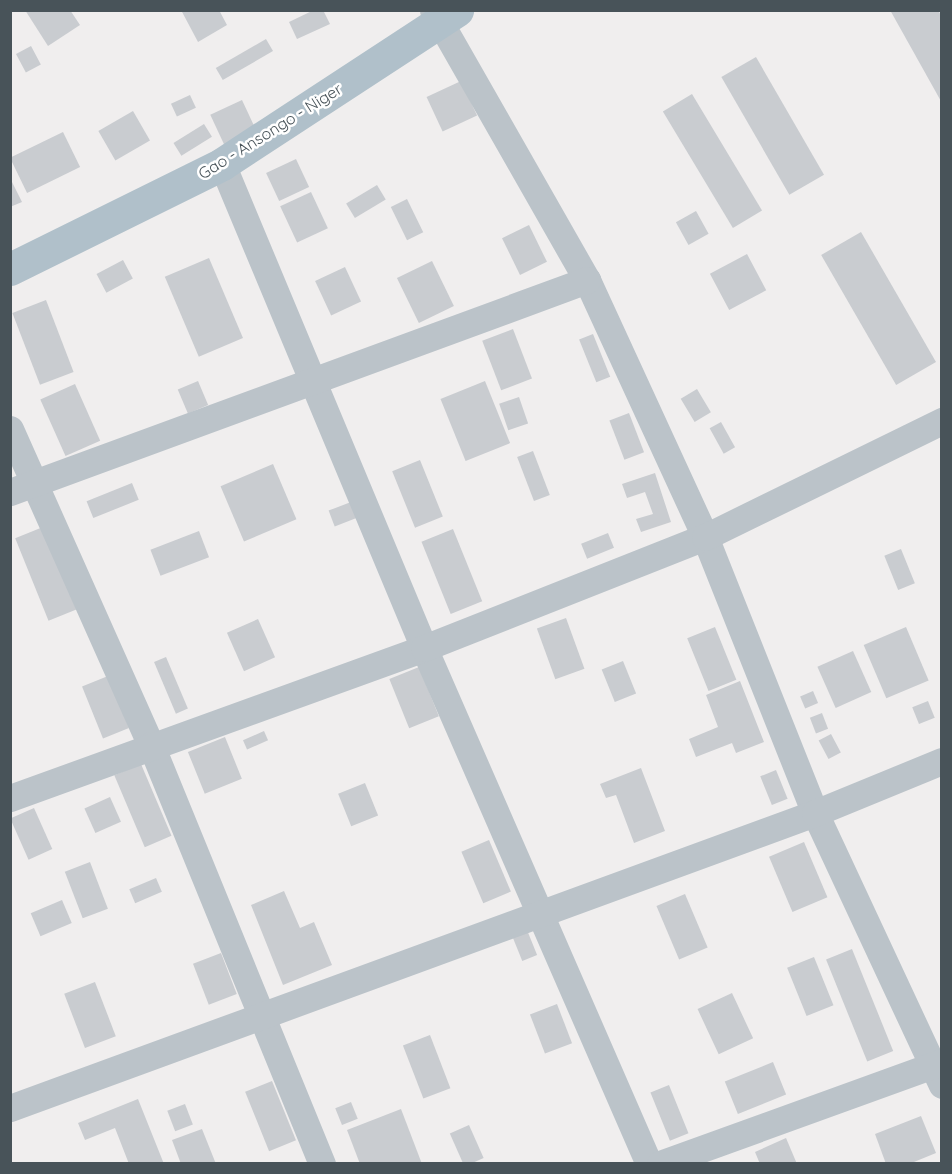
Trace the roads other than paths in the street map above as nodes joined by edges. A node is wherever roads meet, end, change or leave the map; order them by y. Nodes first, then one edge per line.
1 (444, 14) edge
2 (222, 164) junction
3 (10, 269) edge
4 (587, 280) junction
5 (310, 382) junction
6 (942, 421) edge
7 (10, 429) edge
8 (37, 482) junction
9 (10, 492) edge
10 (705, 537) junction
11 (424, 648) junction
12 (152, 745) junction
13 (942, 760) edge
14 (10, 798) edge
15 (815, 813) junction
16 (542, 913) junction
17 (261, 1016) junction
18 (939, 1071) edge
19 (10, 1108) edge
20 (322, 1164) edge
21 (649, 1164) edge
22 (660, 1164) edge

1 - 2 main road, Gao - Ansongo - Niger
1 - 4 street
2 - 3 main road, Gao - Ansongo - Niger
2 - 5 street
4 - 5 street
4 - 10 street
5 - 8 street
5 - 11 street
6 - 10 street
7 - 8 street
8 - 9 street
8 - 12 street
10 - 11 street
10 - 15 street
11 - 12 street
11 - 16 street
12 - 14 street
12 - 17 street
13 - 15 street
15 - 16 street
15 - 18 street
16 - 17 street
16 - 21 street
17 - 19 street
17 - 20 street
18 - 22 street

